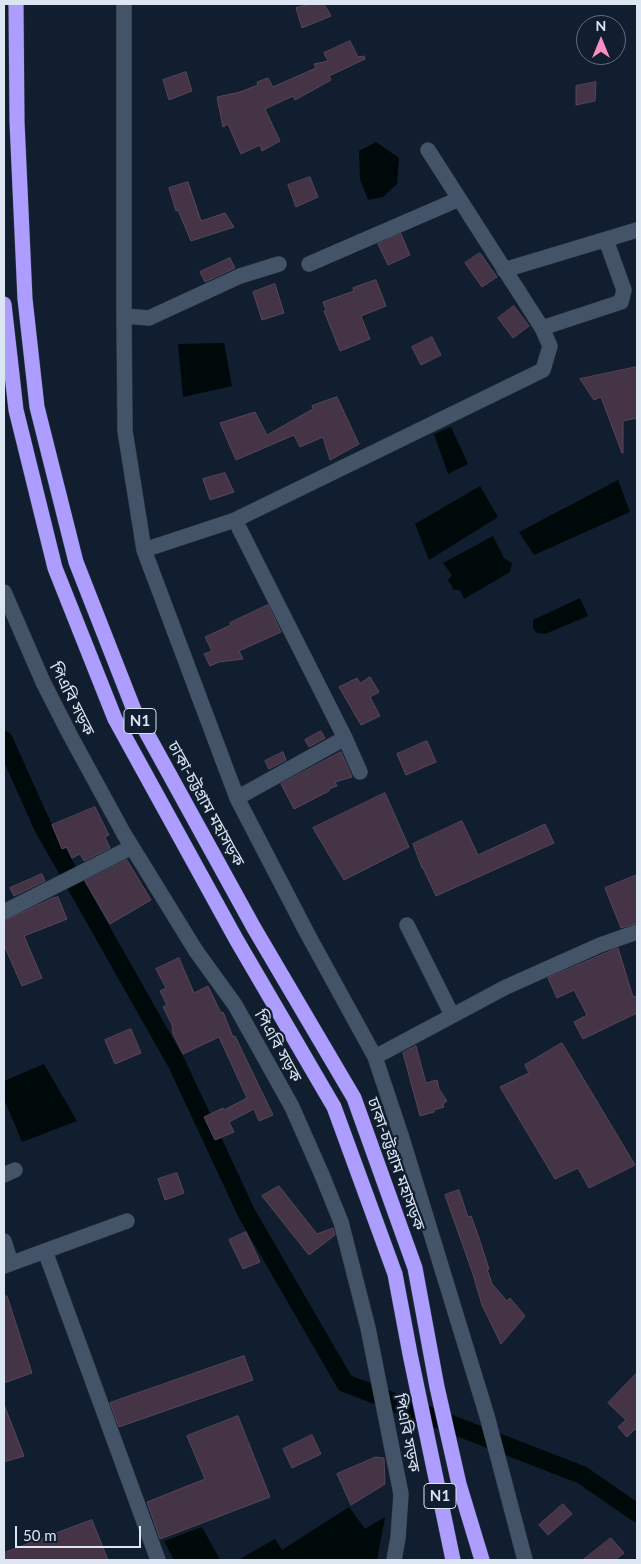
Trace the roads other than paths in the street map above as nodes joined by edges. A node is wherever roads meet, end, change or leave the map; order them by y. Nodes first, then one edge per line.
1 (16, 4) edge
2 (124, 4) edge
3 (428, 150) dead end
4 (459, 199) junction
5 (637, 230) edge
6 (606, 240) junction
7 (279, 264) dead end
8 (309, 264) dead end
9 (504, 270) junction
10 (4, 304) edge
11 (124, 316) junction
12 (542, 328) junction
13 (235, 520) junction
14 (144, 550) junction
15 (4, 592) edge
16 (345, 738) junction
17 (360, 772) dead end
18 (237, 798) junction
19 (132, 847) junction
20 (4, 912) edge
21 (407, 925) dead end
22 (637, 932) edge
23 (452, 1015) junction
24 (375, 1057) junction
25 (127, 1221) dead end
26 (4, 1241) edge
27 (45, 1252) junction
28 (7, 1264) edge
29 (158, 1560) edge
30 (394, 1560) edge
31 (453, 1560) edge
32 (482, 1560) edge
33 (525, 1560) edge

1 - 32 highway, ঢাকা-চট্টগ্রাম মহাসড়ক / N1
2 - 11 street
3 - 4 street
4 - 8 street
4 - 9 street
5 - 6 street
6 - 9 street
6 - 12 street
7 - 11 street
9 - 12 street
10 - 31 highway, N1
11 - 14 street
12 - 13 street
13 - 14 street
13 - 16 street
14 - 18 street
15 - 19 street, পিএবি সড়ক
16 - 17 street
16 - 18 street
18 - 24 street
19 - 20 street
19 - 30 street, পিএবি সড়ক
21 - 23 street
22 - 23 street
23 - 24 street
24 - 33 street
25 - 27 street
26 - 28 street
27 - 28 street
27 - 29 street

